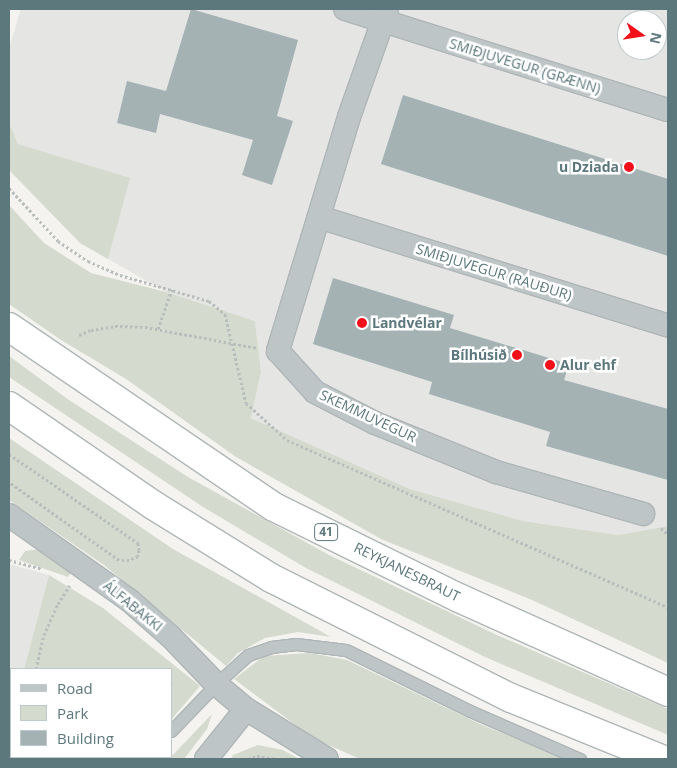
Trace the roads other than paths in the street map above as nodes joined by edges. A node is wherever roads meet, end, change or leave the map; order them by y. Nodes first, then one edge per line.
1 (345, 9) edge
2 (385, 15) edge
3 (668, 110) edge
4 (319, 217) junction
5 (668, 326) edge
6 (9, 327) edge
7 (9, 406) edge
8 (9, 514) edge
9 (643, 514) dead end
10 (216, 684) junction
11 (668, 692) edge
12 (246, 709) junction
13 (172, 730) edge
14 (206, 759) edge
15 (327, 759) edge
16 (580, 759) edge
17 (661, 759) edge

1 - 2 street, SMIÐJUVEGUR (GRÆNN)
2 - 3 street, SMIÐJUVEGUR (GRÆNN)
2 - 4 street
4 - 5 street, SMIÐJUVEGUR (RAUÐUR)
4 - 9 street, SKEMMUVEGUR
6 - 11 highway, REYKJANESBRAUT / 41
7 - 17 highway
8 - 10 street, ÁLFABAKKI
10 - 12 street, ÁLFABAKKI
10 - 13 lane
10 - 16 lane
12 - 14 street
12 - 15 street, ÁLFABAKKI

